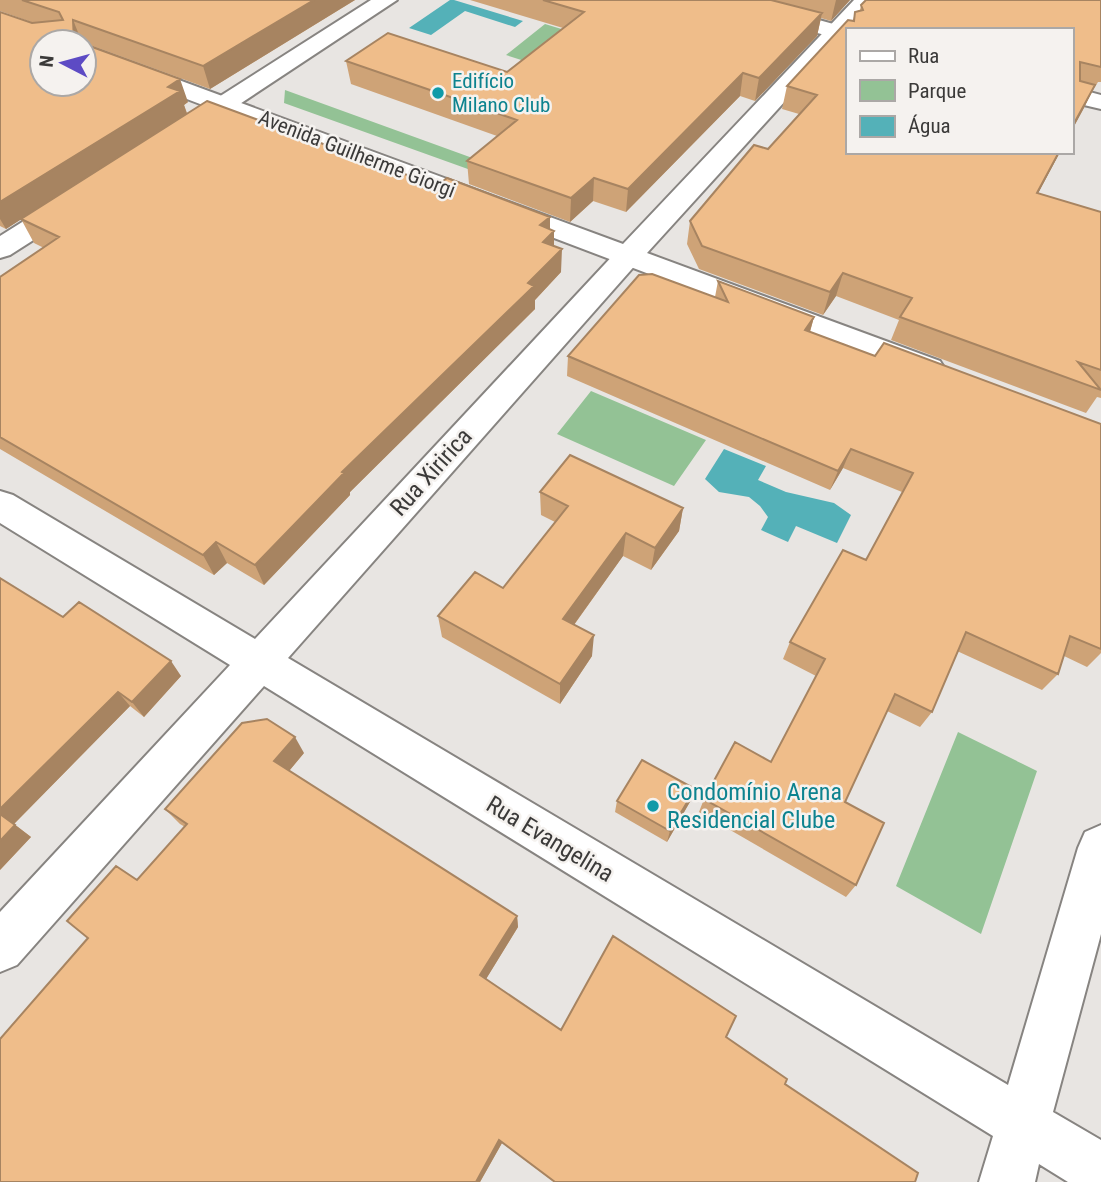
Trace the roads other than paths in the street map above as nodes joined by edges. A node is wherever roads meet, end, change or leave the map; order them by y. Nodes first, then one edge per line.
1 (386, 0) edge
2 (722, 0) edge
3 (866, 0) edge
4 (842, 32) edge
5 (98, 57) edge
6 (1073, 95) edge
7 (1101, 102) edge
8 (224, 104) junction
9 (164, 143) edge
10 (94, 189) edge
11 (0, 249) edge
12 (628, 256) junction
13 (958, 380) edge
14 (0, 505) edge
15 (258, 663) junction
16 (1101, 848) edge
17 (0, 948) edge
18 (1022, 1126) junction
19 (1101, 1171) edge
20 (1007, 1182) edge

1 - 8 street
2 - 4 street
3 - 4 street, Rua Xiririca
4 - 12 street, Rua Xiririca
5 - 8 street, Avenida Guilherme Giorgi
6 - 7 street
8 - 9 street
8 - 12 street, Avenida Guilherme Giorgi
10 - 11 street
12 - 13 street, Avenida Guilherme Giorgi
12 - 15 street, Rua Xiririca
14 - 15 street, Rua Evangelina
15 - 17 street, Rua Xiririca
15 - 18 street, Rua Evangelina
16 - 18 street
18 - 19 street, Rua Evangelina
18 - 20 street

